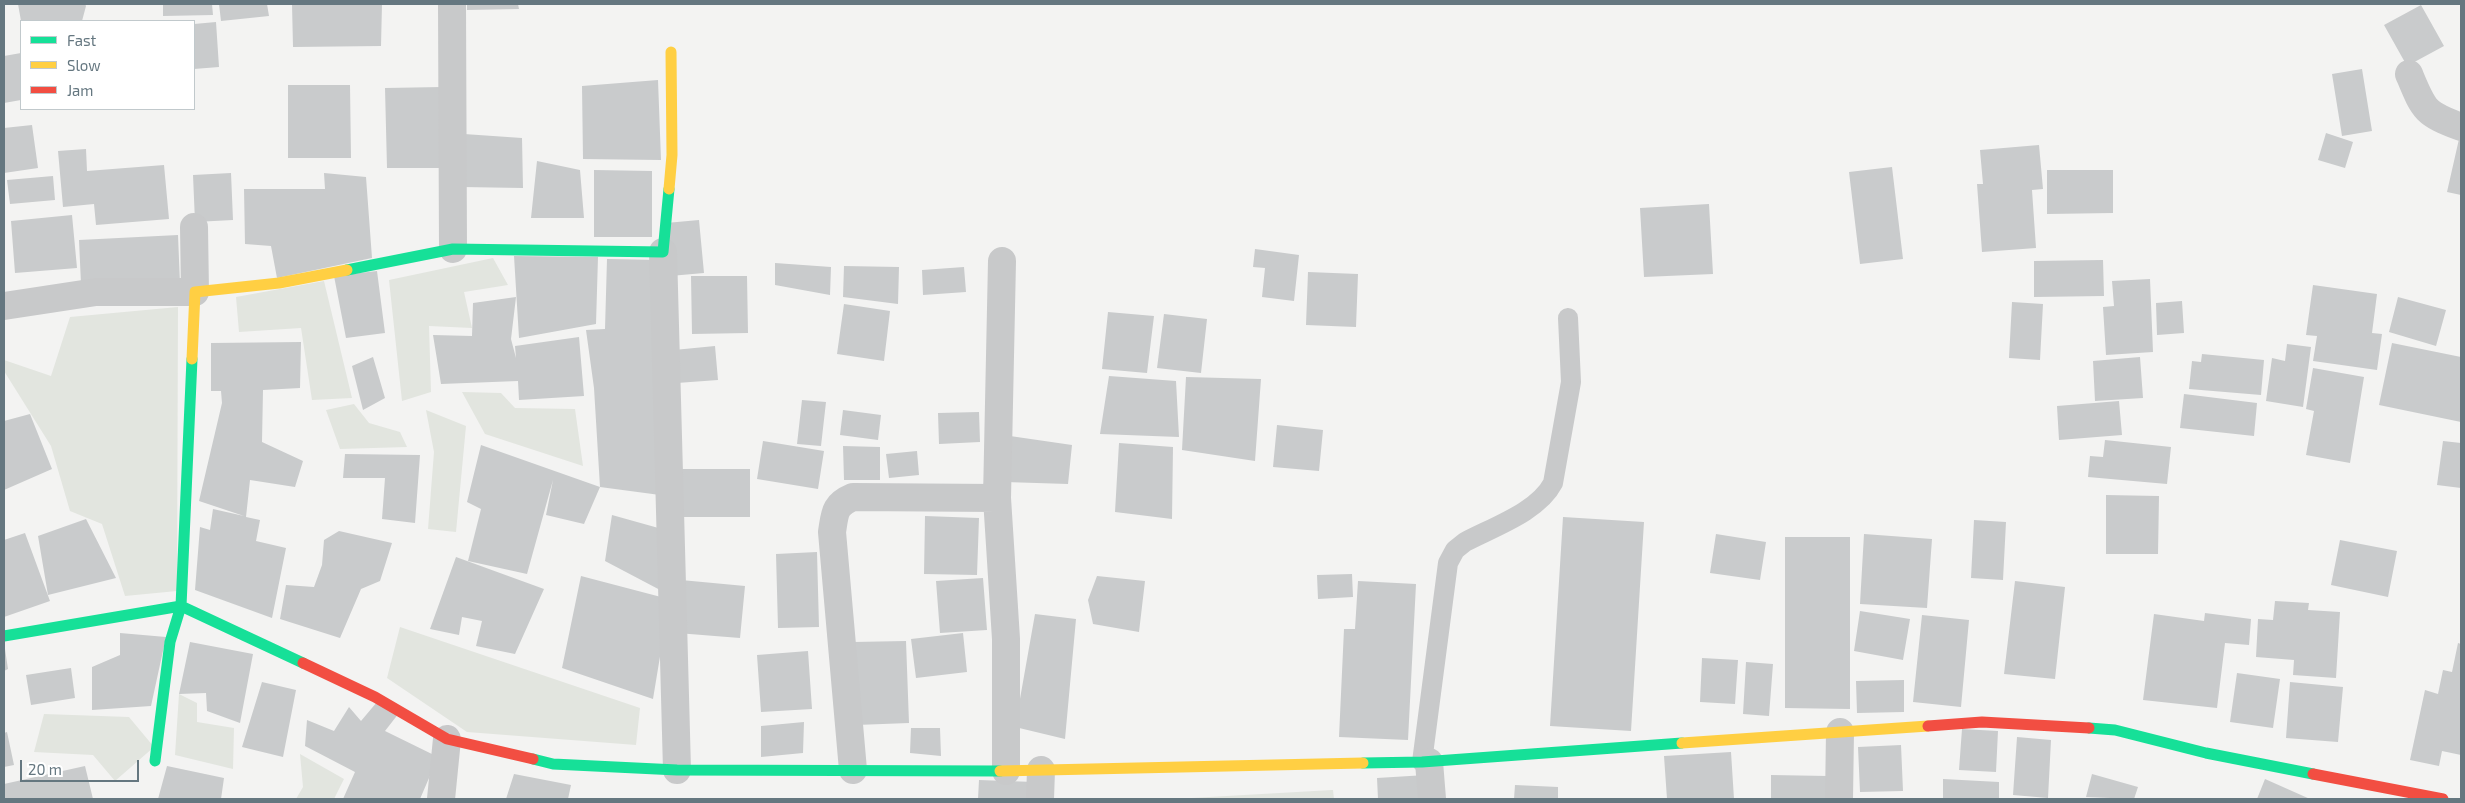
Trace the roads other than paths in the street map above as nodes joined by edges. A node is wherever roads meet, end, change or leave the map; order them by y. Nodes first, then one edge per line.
1 (452, 4) edge
2 (670, 52) dead end
3 (2408, 74) dead end
4 (2461, 127) edge
5 (194, 227) dead end
6 (453, 250) junction
7 (663, 252) junction
8 (1002, 261) dead end
9 (195, 292) junction
10 (4, 306) edge
11 (1568, 318) dead end
12 (996, 498) junction
13 (181, 606) junction
14 (4, 636) edge
15 (1840, 732) junction
16 (447, 739) junction
17 (155, 761) dead end
18 (1425, 762) junction
19 (677, 770) junction
20 (853, 770) junction
21 (1006, 770) junction
22 (1041, 770) junction
23 (441, 799) edge
24 (1040, 799) edge
25 (1432, 799) edge
26 (1839, 799) edge
27 (2442, 799) edge

1 - 6 street
2 - 7 street
3 - 4 street
5 - 9 street
6 - 7 street
6 - 9 street
7 - 19 street
8 - 12 street
9 - 10 street
9 - 13 street
11 - 18 lane
12 - 20 street
12 - 21 street
13 - 14 street
13 - 16 street
13 - 17 street
15 - 18 street
15 - 26 street
15 - 27 street
16 - 19 street
16 - 23 street
18 - 22 street
18 - 25 street
19 - 20 street
20 - 21 street
21 - 22 street
22 - 24 street

